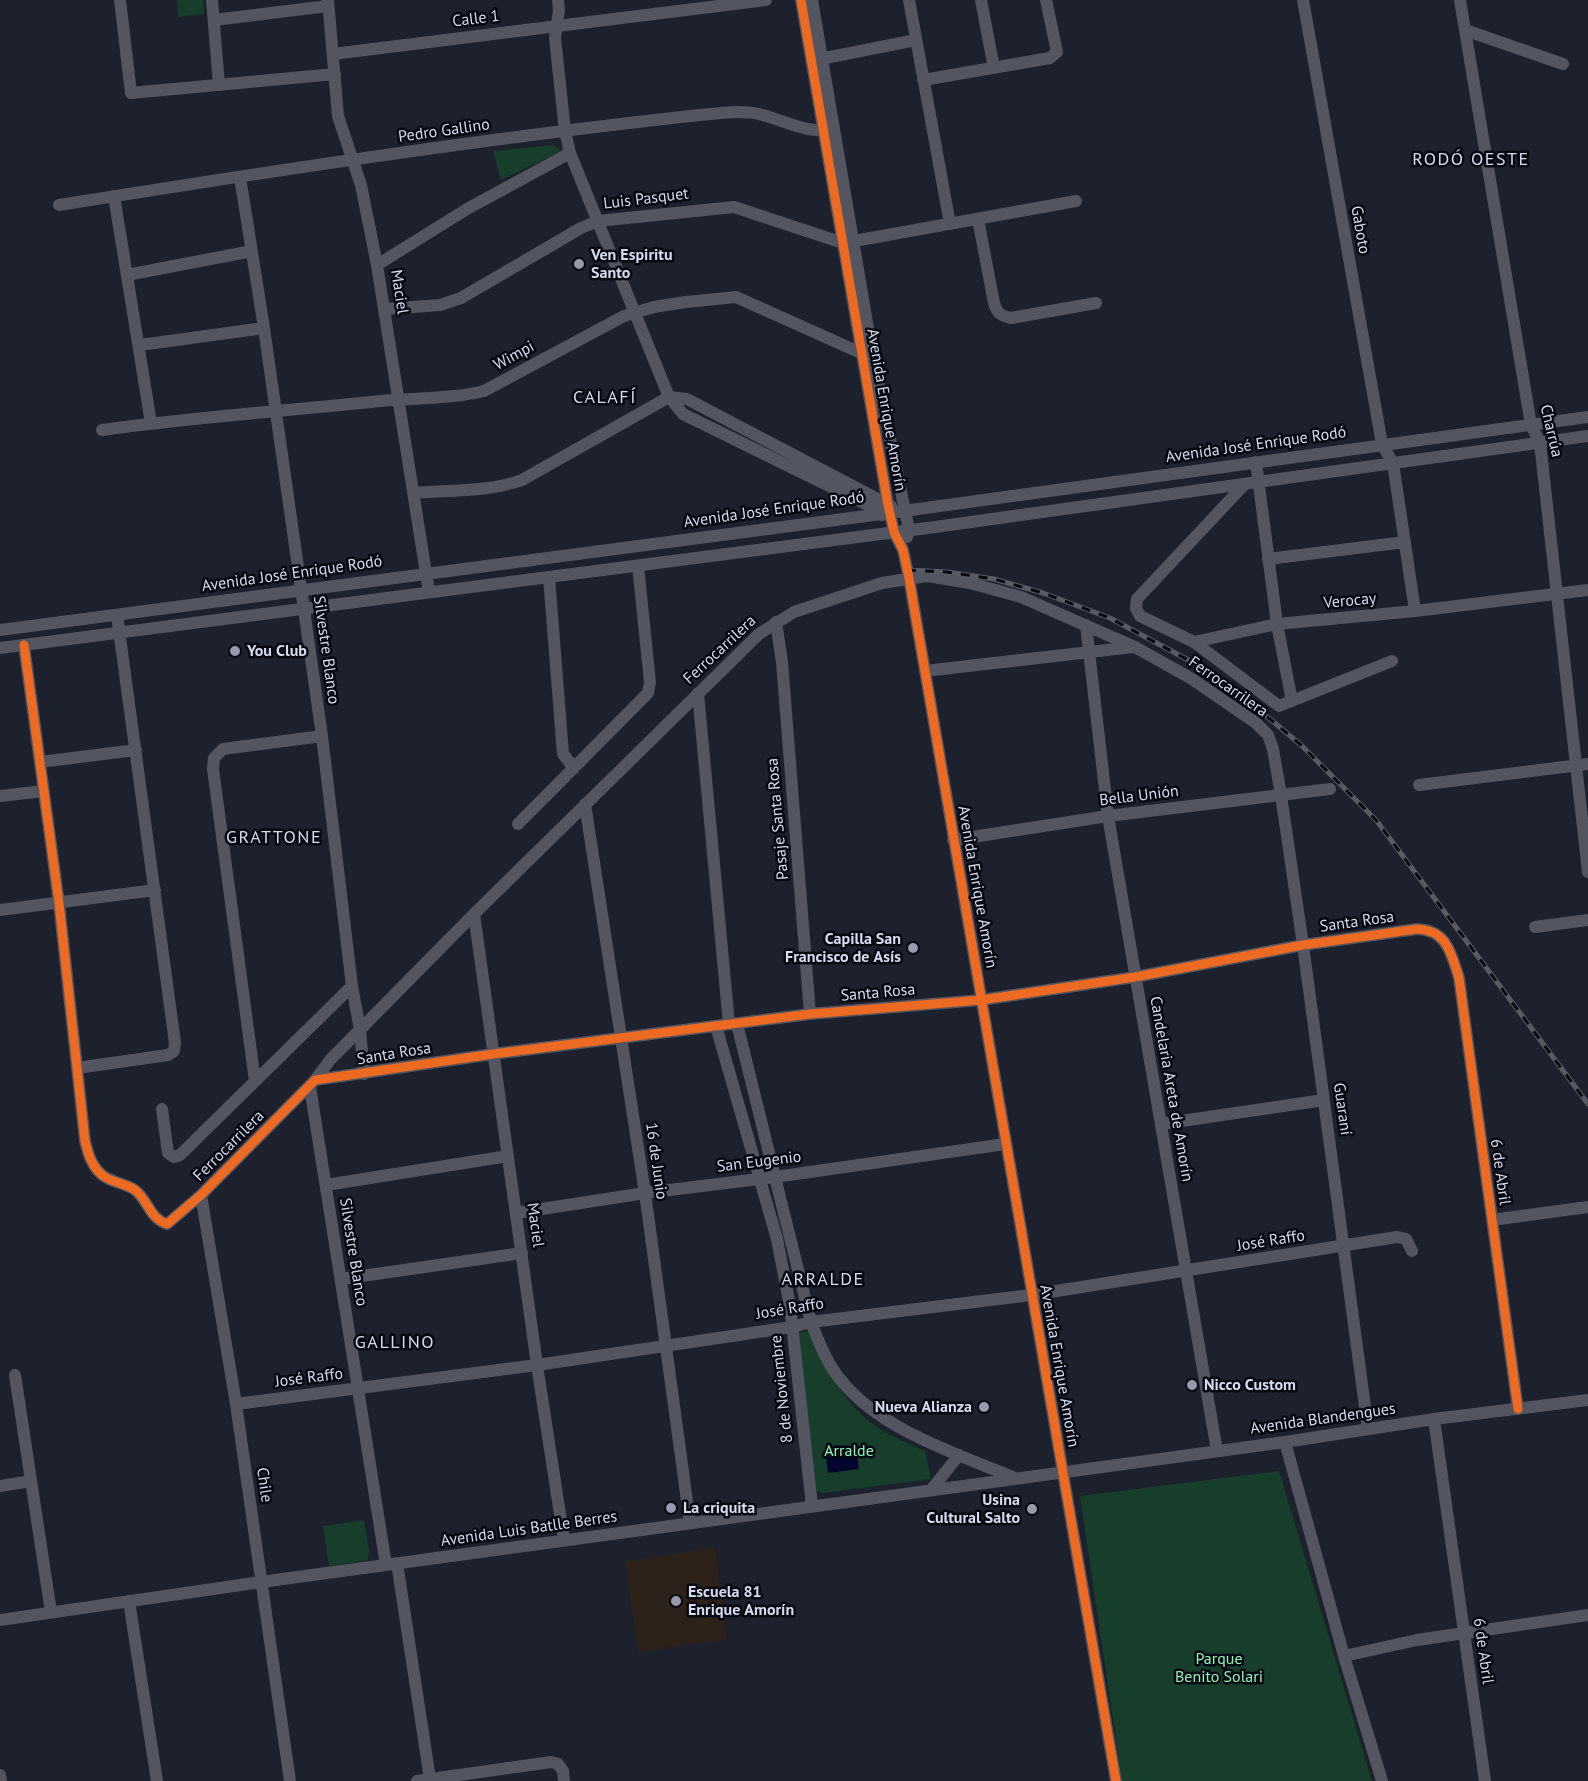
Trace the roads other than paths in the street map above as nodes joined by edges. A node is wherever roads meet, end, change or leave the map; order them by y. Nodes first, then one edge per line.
1 (120, 0) edge
2 (212, 0) edge
3 (558, 0) edge
4 (766, 0) edge
5 (801, 0) edge
6 (812, 0) edge
7 (909, 0) edge
8 (981, 0) edge
9 (1046, 0) edge
10 (1303, 0) edge
11 (1461, 0) edge
12 (328, 3) edge
13 (214, 20) junction
14 (556, 26) junction
15 (1465, 30) junction
16 (916, 40) junction
17 (333, 54) junction
18 (816, 59) junction
19 (1563, 64) dead end
20 (994, 68) junction
21 (335, 74) junction
22 (923, 80) junction
23 (219, 85) junction
24 (565, 131) junction
25 (828, 131) junction
26 (570, 153) junction
27 (353, 161) junction
28 (240, 177) junction
29 (114, 196) junction
30 (1076, 201) dead end
31 (59, 205) dead end
32 (978, 219) junction
33 (598, 221) junction
34 (950, 224) junction
35 (848, 243) junction
36 (252, 250) junction
37 (377, 265) junction
38 (127, 274) junction
39 (1096, 303) dead end
40 (385, 309) junction
41 (635, 312) junction
42 (264, 328) junction
43 (140, 345) junction
44 (866, 353) junction
45 (669, 397) junction
46 (399, 399) junction
47 (276, 412) junction
48 (1588, 417) edge
49 (151, 423) junction
50 (1531, 424) junction
51 (102, 430) dead end
52 (1588, 436) edge
53 (1540, 443) junction
54 (1382, 444) junction
55 (1256, 462) junction
56 (1393, 463) junction
57 (1258, 484) junction
58 (1245, 485) junction
59 (413, 493) junction
60 (904, 510) junction
61 (889, 518) junction
62 (909, 530) junction
63 (1405, 542) junction
64 (903, 550) junction
65 (1268, 559) junction
66 (639, 566) junction
67 (426, 573) junction
68 (549, 577) junction
69 (909, 578) junction
70 (300, 590) junction
71 (1588, 590) edge
72 (429, 592) junction
73 (1558, 594) junction
74 (303, 609) junction
75 (1415, 611) junction
76 (117, 615) junction
77 (776, 622) junction
78 (1277, 624) junction
79 (1086, 625) junction
80 (0, 630) edge
81 (119, 633) junction
82 (1194, 642) junction
83 (24, 645) junction
84 (1135, 647) junction
85 (0, 648) edge
86 (1090, 652) junction
87 (1392, 661) dead end
88 (925, 671) junction
89 (698, 693) junction
90 (1292, 701) junction
91 (322, 736) junction
92 (136, 750) junction
93 (40, 762) junction
94 (1588, 764) edge
95 (1575, 766) junction
96 (574, 768) junction
97 (1419, 784) dead end
98 (1330, 789) dead end
99 (44, 791) junction
100 (1281, 795) junction
101 (0, 796) edge
102 (585, 804) junction
103 (1108, 816) junction
104 (518, 824) dead end
105 (953, 840) junction
106 (1588, 872) edge
107 (155, 890) junction
108 (59, 903) junction
109 (0, 910) edge
110 (474, 914) junction
111 (1588, 920) edge
112 (1535, 927) dead end
113 (1446, 942) joint
114 (1303, 945) junction
115 (1135, 977) junction
116 (352, 986) junction
117 (981, 1000) junction
118 (810, 1014) junction
119 (733, 1024) junction
120 (716, 1026) junction
121 (360, 1030) junction
122 (621, 1037) junction
123 (493, 1053) junction
124 (77, 1068) junction
125 (364, 1074) junction
126 (255, 1081) junction
127 (313, 1083) junction
128 (1324, 1100) junction
129 (162, 1109) dead end
130 (1161, 1124) junction
131 (1005, 1144) junction
132 (508, 1156) junction
133 (775, 1177) junction
134 (760, 1179) junction
135 (326, 1185) junction
136 (645, 1193) junction
137 (201, 1195) junction
138 (1588, 1207) edge
139 (516, 1213) junction
140 (1492, 1220) junction
141 (1343, 1246) junction
142 (1412, 1251) dead end
143 (522, 1253) junction
144 (1185, 1271) junction
145 (341, 1279) junction
146 (1031, 1295) junction
147 (812, 1322) junction
148 (792, 1327) junction
149 (665, 1345) junction
150 (537, 1365) junction
151 (15, 1375) dead end
152 (357, 1389) junction
153 (1588, 1400) edge
154 (236, 1404) junction
155 (1518, 1409) junction
156 (1434, 1419) junction
157 (1368, 1429) junction
158 (1285, 1442) junction
159 (1217, 1451) junction
160 (959, 1455) junction
161 (1063, 1472) junction
162 (1016, 1478) junction
163 (31, 1481) junction
164 (0, 1486) edge
165 (931, 1490) junction
166 (812, 1506) junction
167 (690, 1523) junction
168 (564, 1540) junction
169 (392, 1564) junction
170 (261, 1582) junction
171 (129, 1601) junction
172 (51, 1612) junction
173 (1588, 1615) edge
174 (0, 1620) edge
175 (1463, 1632) junction
176 (1344, 1656) junction
177 (0, 1775) edge
178 (483, 1776) edge
179 (422, 1780) edge
180 (1, 1781) edge
181 (157, 1781) edge
182 (290, 1781) edge
183 (564, 1781) edge
184 (1116, 1781) edge
185 (1382, 1781) edge
186 (1485, 1781) edge

1 - 23 street
2 - 13 street
3 - 14 street
4 - 14 street, Calle 1
5 - 18 street, Avenida Enrique Amorín
6 - 18 street, Avenida Enrique Amorín
7 - 16 street
8 - 20 street
9 - 20 street
10 - 54 street, Gaboto
11 - 15 street, Charrúa
12 - 13 street
12 - 17 street, Maciel
13 - 23 street
14 - 17 street, Calle 1
14 - 24 street
15 - 19 street
15 - 50 street, Charrúa
16 - 18 street
16 - 22 street
17 - 21 street, Maciel
18 - 25 street, Avenida Enrique Amorín
20 - 22 street
21 - 23 street
21 - 27 street, Maciel
22 - 34 street
24 - 25 street, Pedro Gallino
24 - 26 street
24 - 27 street, Pedro Gallino
25 - 35 street, Avenida Enrique Amorín
26 - 33 street
26 - 37 street
27 - 28 street, Pedro Gallino
27 - 37 street, Maciel
28 - 29 street, Pedro Gallino
28 - 36 street, Silvestre Blanco
29 - 31 street, Pedro Gallino
29 - 38 street
30 - 32 street
32 - 34 street
32 - 39 street
33 - 35 street, Luis Pasquet
33 - 40 street, Luis Pasquet
33 - 41 street
34 - 35 street
35 - 44 street, Avenida Enrique Amorín
36 - 38 street
36 - 42 street, Silvestre Blanco
37 - 40 street, Maciel
38 - 43 street
40 - 46 street, Maciel
41 - 44 street, Wimpi
41 - 45 street
41 - 46 street, Wimpi
42 - 43 street
42 - 47 street, Silvestre Blanco
43 - 49 street
44 - 60 street, Avenida Enrique Amorín
44 - 61 street, Avenida Enrique Amorín
45 - 59 street
45 - 61 street
46 - 47 street, Wimpi
46 - 59 street, Maciel
47 - 49 street, Wimpi
47 - 70 street, Silvestre Blanco
48 - 50 street, Avenida José Enrique Rodó
49 - 51 street, Wimpi
50 - 53 street, Charrúa
50 - 54 street, Avenida José Enrique Rodó
52 - 53 street, Avenida José Enrique Rodó
53 - 56 street, Avenida José Enrique Rodó
53 - 73 street, Charrúa
54 - 55 street, Avenida José Enrique Rodó
54 - 56 street, Gaboto
55 - 57 street
55 - 60 street, Avenida José Enrique Rodó
56 - 57 street, Avenida José Enrique Rodó
56 - 63 street
57 - 58 street, Avenida José Enrique Rodó
57 - 65 street
58 - 62 street, Avenida José Enrique Rodó
58 - 82 street
59 - 67 street, Maciel
60 - 61 street
60 - 62 street, Avenida Enrique Amorín
61 - 62 street, Avenida José Enrique Rodó
61 - 64 street, Avenida Enrique Amorín
61 - 66 street, Avenida José Enrique Rodó
61 - 67 street, Avenida José Enrique Rodó
62 - 64 street, Avenida Enrique Amorín
63 - 65 street
63 - 75 street
64 - 69 street, Avenida Enrique Amorín
65 - 78 street
66 - 68 street, Avenida José Enrique Rodó
66 - 96 street
67 - 70 street, Avenida José Enrique Rodó
67 - 72 street, Maciel
68 - 72 street, Avenida José Enrique Rodó
68 - 96 street
69 - 77 street, Ferrocarrilera
69 - 79 street, Ferrocarrilera
69 - 88 street, Avenida Enrique Amorín
70 - 74 street, Silvestre Blanco
70 - 76 street, Avenida José Enrique Rodó
71 - 73 street, Verocay
72 - 74 street, Avenida José Enrique Rodó
73 - 75 street, Verocay
73 - 95 street, Charrúa
74 - 81 street, Avenida José Enrique Rodó
74 - 91 street, Silvestre Blanco
75 - 78 street, Verocay
76 - 80 street, Avenida José Enrique Rodó
76 - 81 street
77 - 89 street, Ferrocarrilera
77 - 118 street, Pasaje Santa Rosa
78 - 82 street, Verocay
78 - 90 street
79 - 84 street, Ferrocarrilera
79 - 86 street, Candelaria Areta de Amorín
81 - 83 street, Avenida José Enrique Rodó
81 - 92 street
82 - 90 street
83 - 85 street, Avenida José Enrique Rodó
83 - 93 street
84 - 86 street
84 - 100 street, Ferrocarrilera
86 - 88 street
86 - 103 street, Candelaria Areta de Amorín
87 - 90 street
88 - 105 street, Avenida Enrique Amorín
89 - 102 street, Ferrocarrilera
89 - 119 street
91 - 116 street, Silvestre Blanco
91 - 126 street
92 - 93 street
92 - 107 street
93 - 99 street
94 - 95 street
95 - 97 street
95 - 106 street, Charrúa
96 - 104 street
98 - 100 street, Bella Unión
99 - 101 street
99 - 108 street
100 - 103 street, Bella Unión
100 - 114 street, Guaraní
102 - 110 street, Ferrocarrilera
102 - 122 street, 16 de Junio
103 - 105 street, Bella Unión
103 - 115 street, Candelaria Areta de Amorín
105 - 117 street, Avenida Enrique Amorín
107 - 108 street
107 - 124 street
108 - 109 street
108 - 124 street
110 - 121 street, Ferrocarrilera
110 - 123 street, Maciel
111 - 112 street
113 - 114 street, Santa Rosa
113 - 140 street, 6 de Abril
114 - 115 street, Santa Rosa
114 - 128 street, Guaraní
115 - 117 street, Santa Rosa
115 - 130 street, Candelaria Areta de Amorín
116 - 121 street, Silvestre Blanco
116 - 126 street
117 - 118 street, Santa Rosa
117 - 131 street, Avenida Enrique Amorín
118 - 119 street, Santa Rosa
119 - 120 street, Santa Rosa
119 - 133 street
120 - 122 street, Santa Rosa
120 - 134 street, 8 de Noviembre
121 - 125 street, Silvestre Blanco
121 - 127 street, Ferrocarrilera
122 - 123 street, Santa Rosa
122 - 136 street, 16 de Junio
123 - 125 street, Santa Rosa
123 - 132 street, Maciel
124 - 137 street, Ferrocarrilera
125 - 127 street, Santa Rosa
126 - 129 street
127 - 135 street, Silvestre Blanco
127 - 137 street, Ferrocarrilera
128 - 130 street
128 - 141 street, Guaraní
130 - 144 street, Candelaria Areta de Amorín
131 - 133 street, San Eugenio
131 - 146 street, Avenida Enrique Amorín
132 - 135 street
132 - 139 street, Maciel
133 - 134 street, San Eugenio
133 - 147 street
134 - 136 street, San Eugenio
134 - 148 street, 8 de Noviembre
135 - 145 street, Silvestre Blanco
136 - 139 street, San Eugenio
136 - 149 street, 16 de Junio
137 - 154 street, Chile
138 - 140 street
139 - 143 street, Maciel
140 - 155 street, 6 de Abril
141 - 142 street, José Raffo
141 - 144 street, José Raffo
141 - 157 street, Guaraní
143 - 145 street
143 - 150 street, Maciel
144 - 146 street, José Raffo
144 - 159 street, Candelaria Areta de Amorín
145 - 152 street, Silvestre Blanco
146 - 147 street, José Raffo
146 - 161 street, Avenida Enrique Amorín
147 - 148 street, José Raffo
147 - 160 street
148 - 149 street, José Raffo
148 - 166 street, 8 de Noviembre
149 - 150 street, José Raffo
149 - 167 street, 16 de Junio
150 - 152 street, José Raffo
150 - 168 street, Maciel
151 - 163 street
152 - 154 street, José Raffo
152 - 169 street, Silvestre Blanco
153 - 155 street, Avenida Blandengues
154 - 170 street, Chile
155 - 156 street, Avenida Blandengues
156 - 157 street, Avenida Blandengues
156 - 175 street, 6 de Abril
157 - 158 street, Avenida Blandengues
158 - 159 street, Avenida Blandengues
158 - 176 street
159 - 161 street, Avenida Blandengues
160 - 162 street
160 - 165 street
161 - 162 street, Avenida Luis Batlle Berres
161 - 184 street, Avenida Enrique Amorín
162 - 165 street, Avenida Luis Batlle Berres
163 - 164 street
163 - 172 street
165 - 166 street, Avenida Luis Batlle Berres
166 - 167 street, Avenida Luis Batlle Berres
167 - 168 street, Avenida Luis Batlle Berres
168 - 169 street, Avenida Luis Batlle Berres
169 - 170 street, Avenida Luis Batlle Berres
169 - 179 street, Silvestre Blanco
170 - 171 street, Avenida Luis Batlle Berres
170 - 182 street, Chile
171 - 172 street, Avenida Luis Batlle Berres
171 - 181 street
172 - 174 street, Avenida Luis Batlle Berres
173 - 175 street
175 - 176 street
175 - 186 street, 6 de Abril
176 - 185 street
177 - 180 street
178 - 179 street
178 - 183 street

